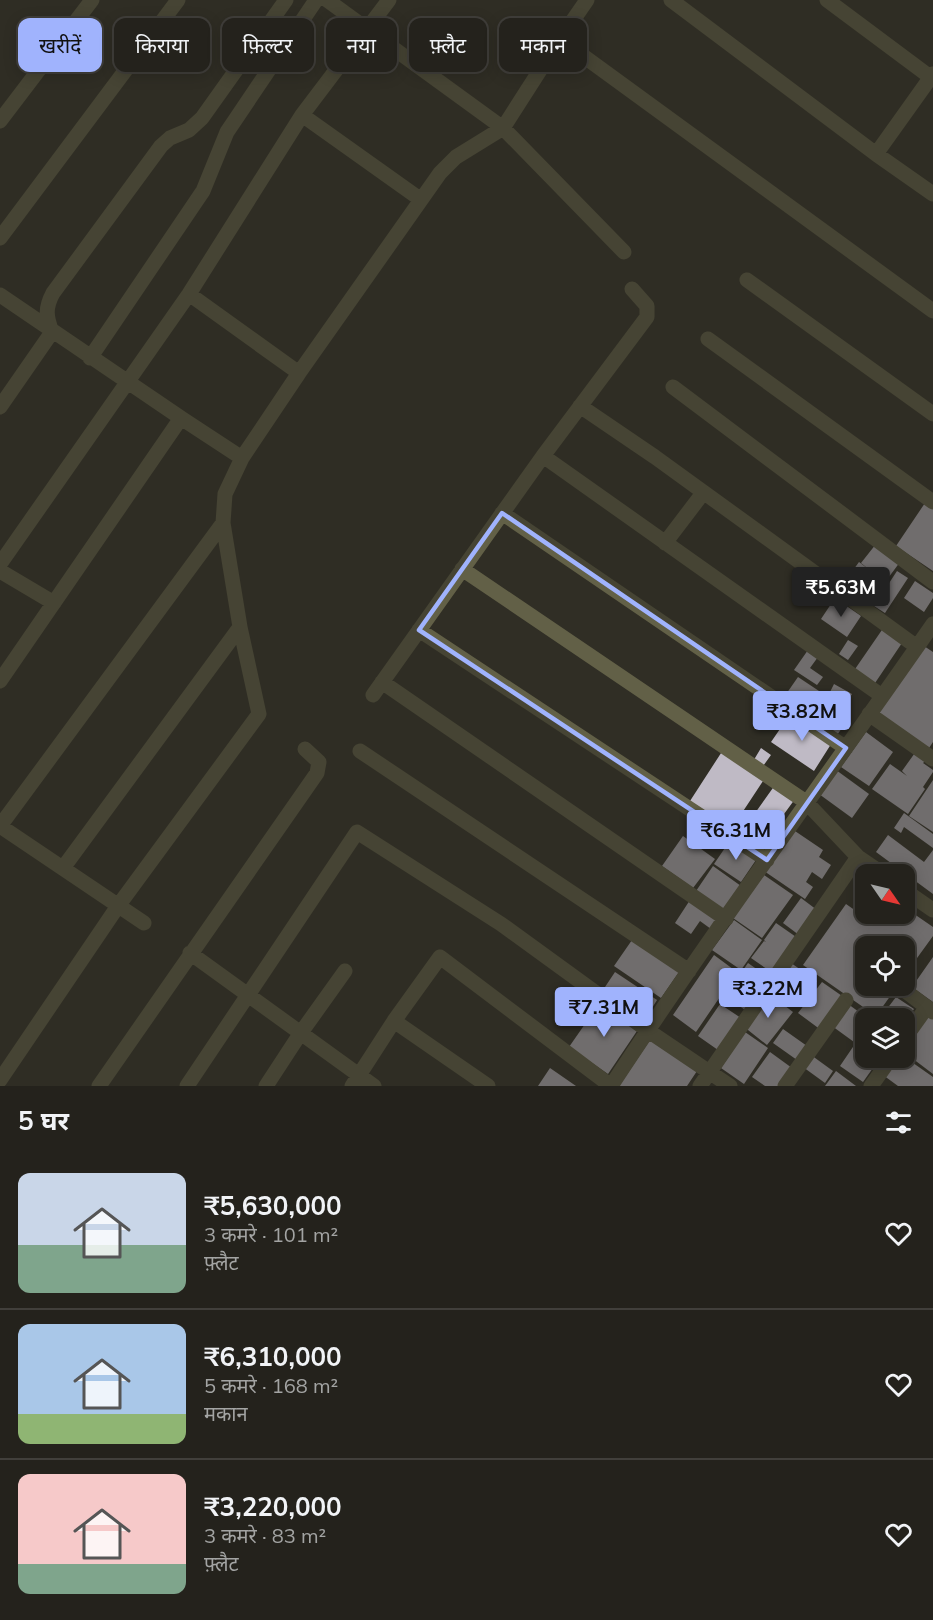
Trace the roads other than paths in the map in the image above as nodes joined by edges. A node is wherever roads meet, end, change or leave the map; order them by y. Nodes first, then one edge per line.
1 (92, 0) edge
2 (178, 0) edge
3 (286, 0) edge
4 (316, 0) edge
5 (327, 0) edge
6 (389, 0) edge
7 (587, 0) edge
8 (671, 0) edge
9 (827, 0) edge
10 (353, 18) edge
11 (375, 18) edge
12 (575, 18) edge
13 (397, 50) edge
14 (587, 59) edge
15 (334, 72) edge
16 (539, 72) edge
17 (932, 77) edge
18 (302, 115) junction
19 (0, 121) edge
20 (503, 128) junction
21 (876, 154) junction
22 (933, 194) edge
23 (420, 199) junction
24 (0, 238) edge
25 (624, 252) dead end
26 (747, 279) dead end
27 (632, 289) dead end
28 (189, 294) junction
29 (0, 295) edge
30 (933, 311) edge
31 (52, 332) junction
32 (708, 339) dead end
33 (90, 358) junction
34 (299, 373) junction
35 (126, 382) junction
36 (673, 387) dead end
37 (580, 406) junction
38 (0, 407) edge
39 (933, 414) edge
40 (181, 418) junction
41 (543, 456) junction
42 (242, 458) junction
43 (703, 493) junction
44 (933, 502) edge
45 (502, 513) junction
46 (223, 523) junction
47 (665, 543) junction
48 (0, 564) edge
49 (462, 569) junction
50 (0, 571) edge
51 (933, 582) edge
52 (54, 603) junction
53 (933, 624) edge
54 (240, 627) junction
55 (419, 630) junction
56 (917, 647) junction
57 (0, 681) edge
58 (882, 696) junction
59 (869, 714) junction
60 (846, 748) junction
61 (305, 749) dead end
62 (360, 751) dead end
63 (933, 759) edge
64 (806, 802) junction
65 (0, 826) edge
66 (858, 857) junction
67 (767, 860) junction
68 (868, 864) edge
69 (63, 868) junction
70 (915, 898) edge
71 (118, 906) junction
72 (933, 910) edge
73 (726, 919) junction
74 (144, 923) dead end
75 (190, 953) junction
76 (345, 971) dead end
77 (689, 971) junction
78 (247, 996) junction
79 (912, 996) edge
80 (846, 1000) dead end
81 (930, 1010) edge
82 (394, 1021) junction
83 (915, 1027) edge
84 (647, 1030) junction
85 (300, 1034) junction
86 (884, 1068) edge
87 (709, 1072) junction
88 (0, 1080) edge
89 (355, 1081) edge
90 (99, 1086) edge
91 (187, 1086) edge
92 (266, 1086) edge
93 (374, 1086) edge
94 (488, 1086) edge
95 (611, 1086) edge
96 (700, 1086) edge
97 (730, 1086) edge
98 (785, 1086) edge
99 (871, 1086) edge

1 - 19 street
2 - 24 street
3 - 31 street
4 - 33 street
5 - 10 street
6 - 11 street
7 - 12 street
8 - 21 street
9 - 17 street
13 - 20 street
14 - 30 street
15 - 18 street
16 - 20 street
17 - 21 street
18 - 23 street
18 - 28 street
20 - 23 street
20 - 25 street
21 - 22 street
23 - 34 street
26 - 39 street
27 - 37 street
28 - 34 street
28 - 35 street
29 - 31 street
31 - 33 street
31 - 38 street
32 - 44 street
33 - 35 street
34 - 42 street
35 - 40 street
35 - 48 street
36 - 51 street
37 - 41 street
37 - 43 street
40 - 42 street
40 - 52 street
41 - 45 street
41 - 47 street
42 - 46 street
43 - 47 street
43 - 56 street
45 - 49 street
45 - 60 street
46 - 54 street
46 - 65 street
47 - 58 street
49 - 55 street
49 - 64 street
50 - 52 street
52 - 57 street
53 - 56 street
54 - 69 street
54 - 71 street
55 - 67 street
55 - 73 street
56 - 58 street
58 - 59 street
59 - 60 street
59 - 63 street
60 - 64 street
61 - 75 street
62 - 77 street
64 - 66 street
64 - 67 street
65 - 69 street
66 - 68 street
66 - 87 street
67 - 73 street
69 - 71 street
70 - 72 street
71 - 74 street
71 - 88 street
73 - 77 street
75 - 78 street
75 - 90 street
76 - 85 street
77 - 84 street
78 - 84 street
78 - 85 street
78 - 91 street
79 - 81 street
80 - 98 street
81 - 83 street
82 - 89 street
82 - 94 street
82 - 95 street
84 - 87 street
84 - 95 street
85 - 89 street
85 - 92 street
86 - 99 street
87 - 96 street
87 - 97 street
89 - 93 street

